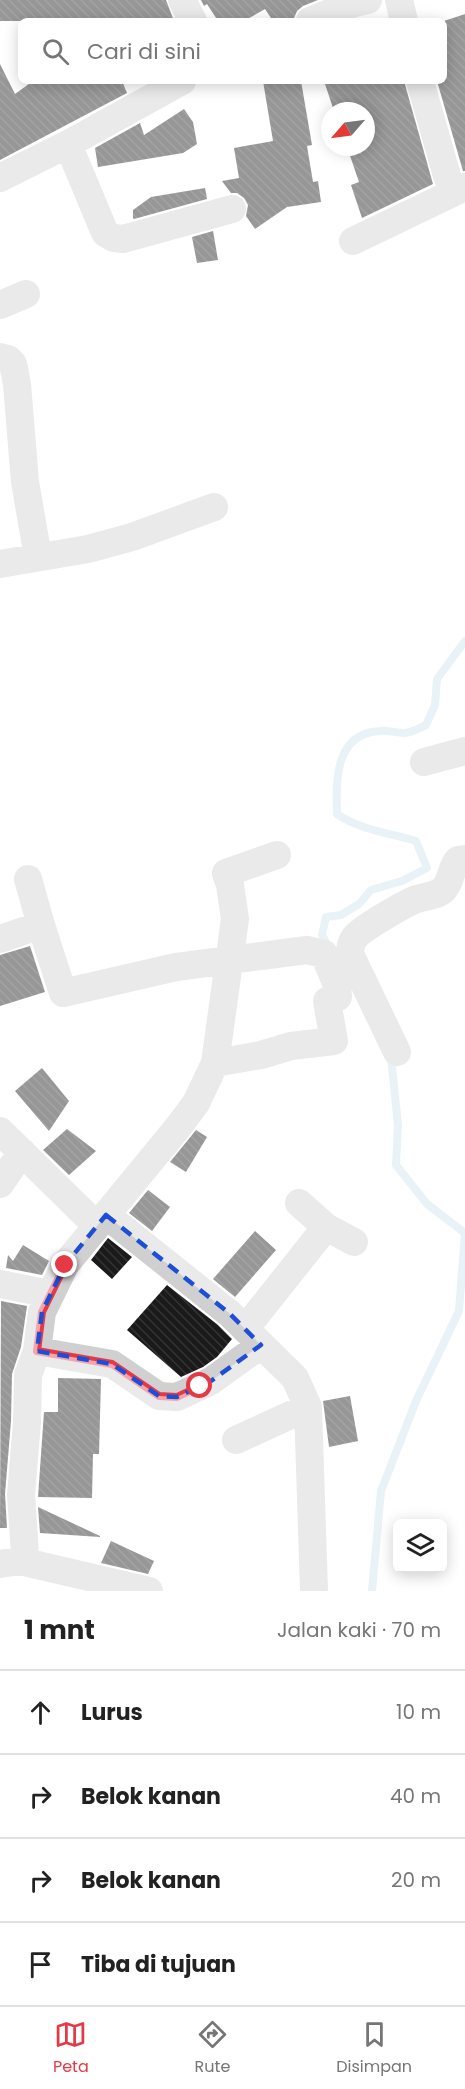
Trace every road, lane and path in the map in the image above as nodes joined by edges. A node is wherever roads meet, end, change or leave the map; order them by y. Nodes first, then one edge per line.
1 (182, 0) edge
2 (368, 0) edge
3 (399, 0) edge
4 (192, 18) edge
5 (317, 18) edge
6 (403, 18) edge
7 (177, 84) edge
8 (421, 84) edge
9 (68, 144) junction
10 (0, 178) edge
11 (460, 189) edge
12 (232, 209) dead end
13 (353, 241) dead end
14 (26, 294) dead end
15 (0, 306) edge
16 (0, 357) edge
17 (214, 507) dead end
18 (38, 557) junction
19 (0, 564) edge
20 (465, 751) edge
21 (424, 762) dead end
22 (277, 855) dead end
23 (465, 859) edge
24 (28, 879) dead end
25 (41, 925) junction
26 (0, 939) edge
27 (229, 960) junction
28 (397, 1052) dead end
29 (214, 1063) junction
30 (0, 1131) edge
31 (22, 1152) junction
32 (0, 1185) edge
33 (299, 1203) dead end
34 (102, 1220) junction
35 (326, 1227) junction
36 (354, 1242) dead end
37 (0, 1284) edge
38 (50, 1294) junction
39 (253, 1337) junction
40 (37, 1351) junction
41 (308, 1407) junction
42 (236, 1440) dead end
43 (10, 1563) edge
44 (149, 1591) edge
45 (314, 1591) edge

1 - 4 street
2 - 5 street
3 - 6 street
7 - 9 street
8 - 11 street
9 - 10 street
9 - 12 street
11 - 13 street
14 - 15 street
16 - 18 street
17 - 18 street
18 - 19 street
20 - 21 street
22 - 27 street
23 - 28 street
24 - 25 street
25 - 26 street
25 - 27 street
27 - 29 street
27 - 29 street
29 - 34 street
30 - 31 street
31 - 32 street
31 - 34 street
33 - 35 street
34 - 38 street
34 - 39 street
35 - 36 street
35 - 39 street
37 - 38 street
38 - 40 street
39 - 40 street
39 - 41 street
40 - 43 street
41 - 42 street
41 - 45 street
43 - 44 street

